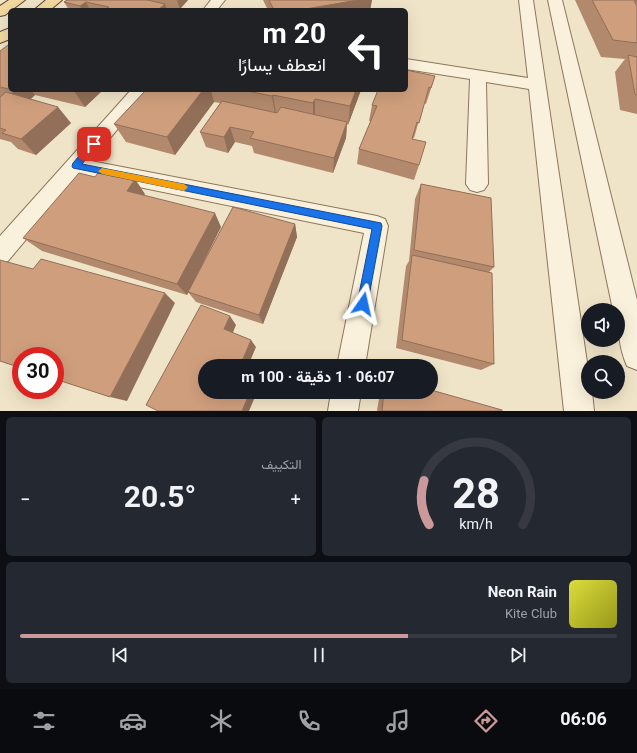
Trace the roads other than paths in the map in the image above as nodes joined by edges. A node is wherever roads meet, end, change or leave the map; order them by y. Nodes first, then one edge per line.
1 (18, 0) edge
2 (55, 0) edge
3 (218, 0) edge
4 (526, 0) edge
5 (555, 0) edge
6 (44, 8) edge
7 (212, 8) edge
8 (0, 12) edge
9 (408, 64) edge
10 (478, 76) junction
11 (537, 85) junction
12 (139, 92) edge
13 (76, 166) junction
14 (477, 184) dead end
15 (0, 253) edge
16 (637, 356) edge
17 (352, 359) edge
18 (345, 399) edge
19 (343, 411) edge
20 (579, 411) edge

1 - 8 main road
2 - 6 main road
3 - 7 street
4 - 11 street
5 - 16 street
9 - 10 street
10 - 11 street
10 - 14 street
11 - 20 street
12 - 13 street
13 - 15 street
13 - 17 street
18 - 19 street

